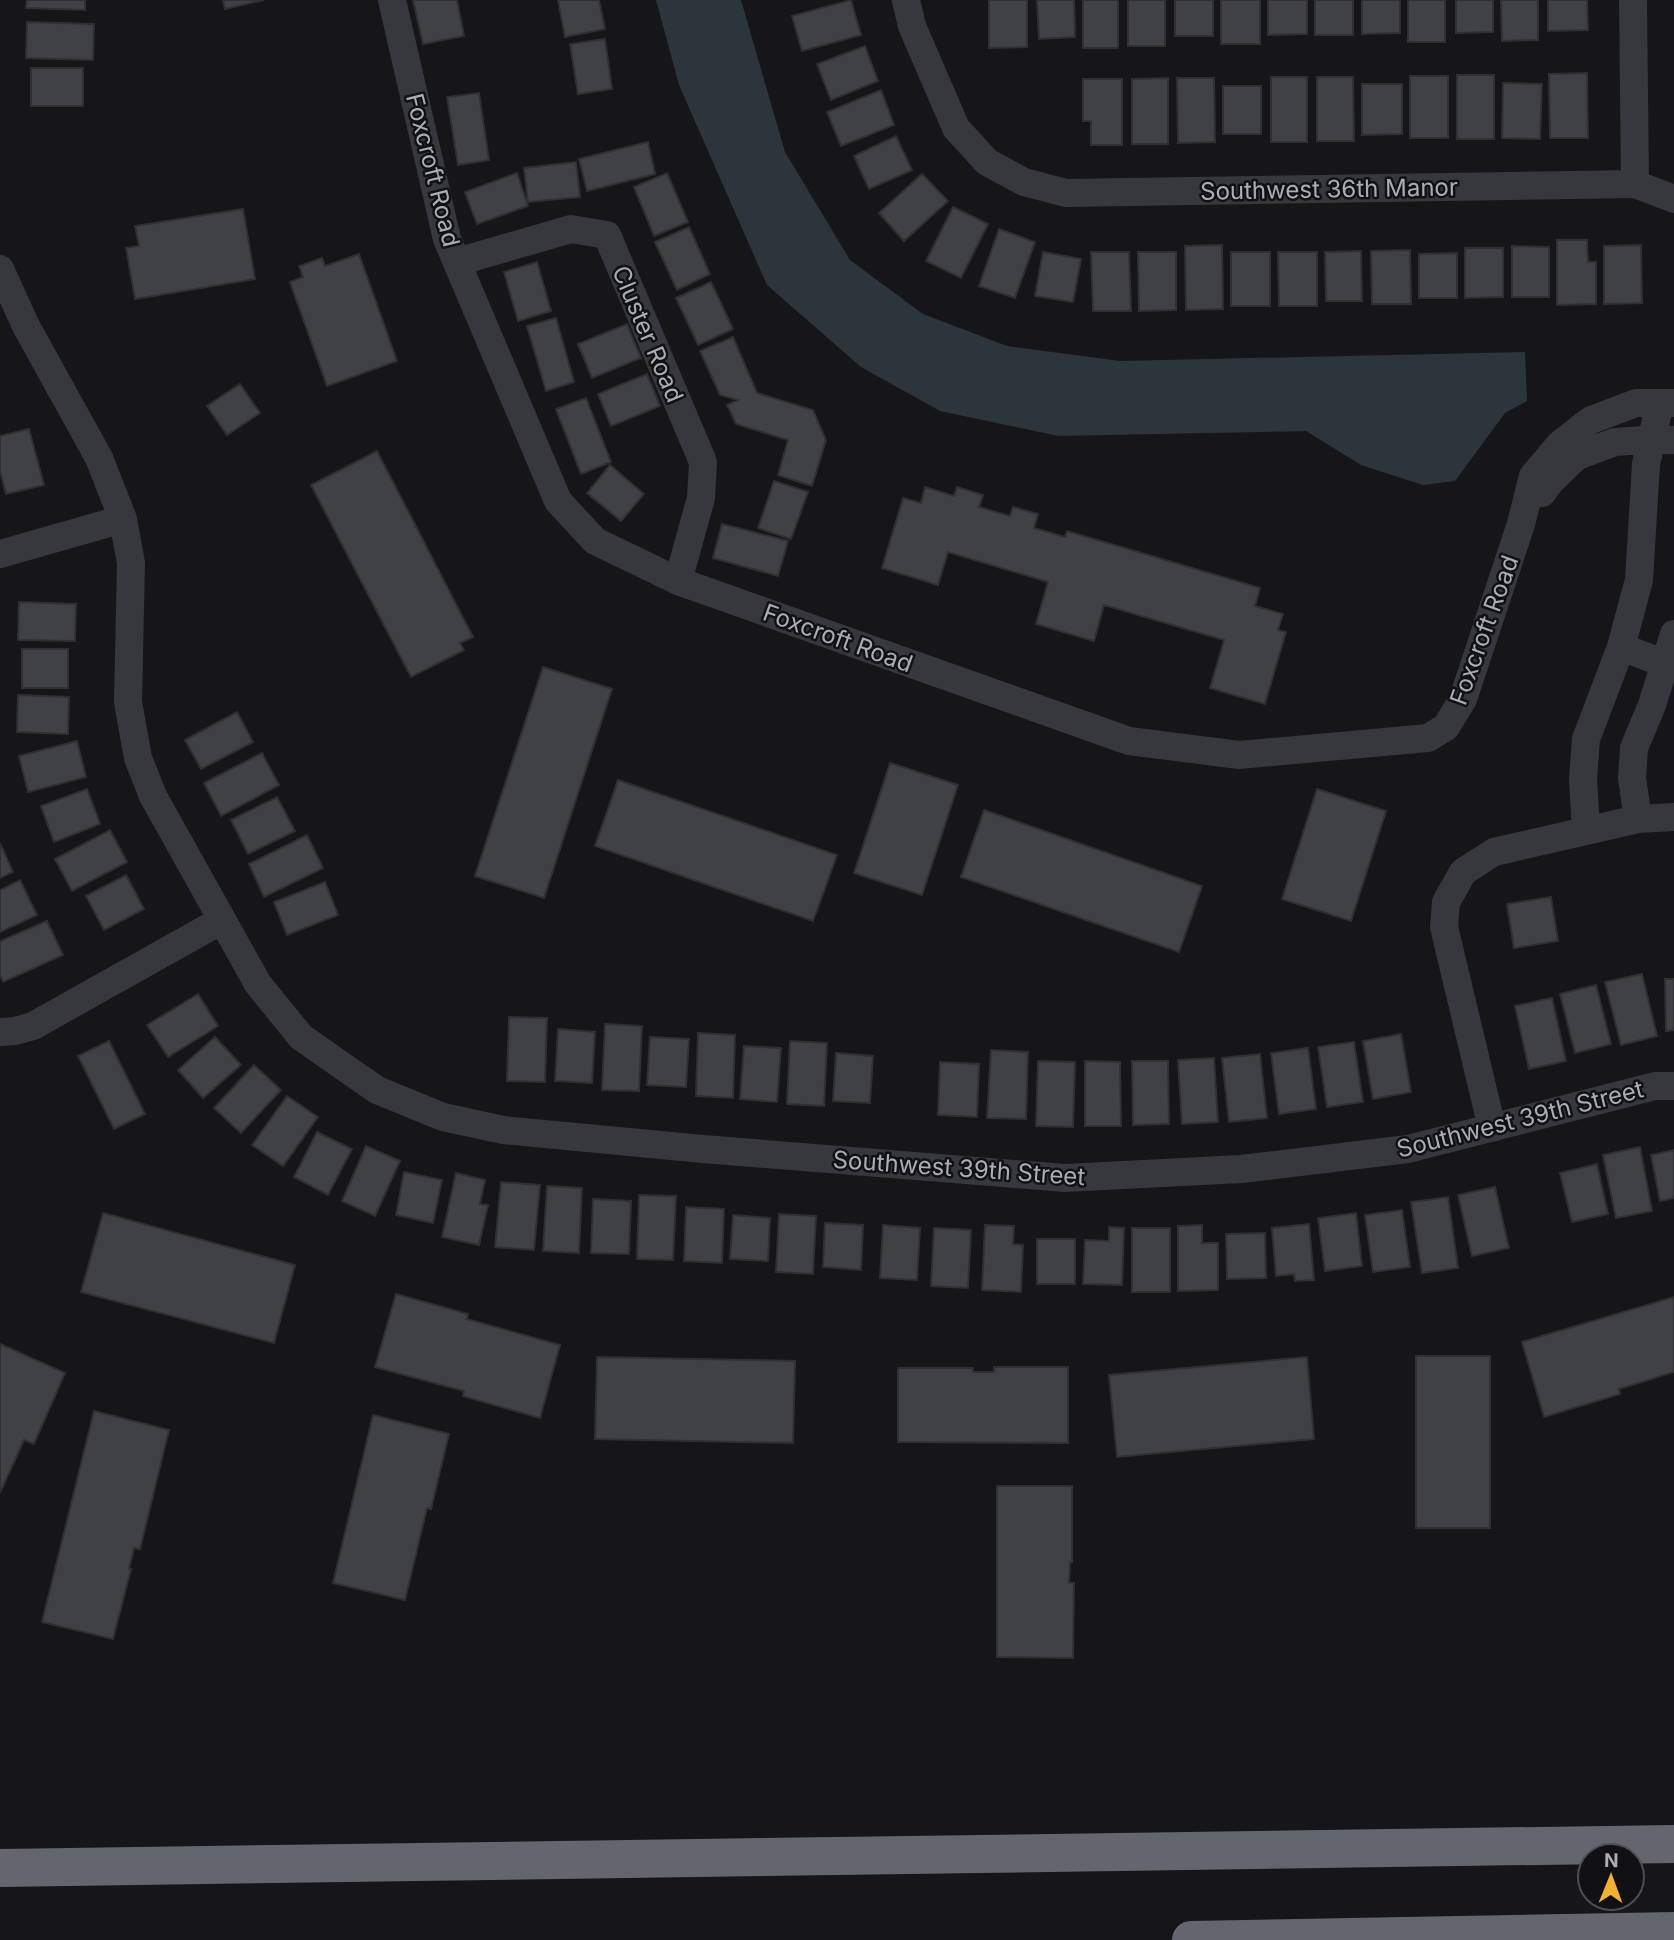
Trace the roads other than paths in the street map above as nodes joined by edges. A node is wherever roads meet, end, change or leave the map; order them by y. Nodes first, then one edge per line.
1 (392, 0) edge
2 (906, 0) edge
3 (1633, 0) edge
4 (1635, 184) junction
5 (1674, 199) edge
6 (457, 262) junction
7 (0, 269) edge
8 (1667, 403) edge
9 (1662, 440) edge
10 (123, 519) junction
11 (1521, 524) junction
12 (0, 554) edge
13 (678, 581) junction
14 (1674, 634) edge
15 (1621, 647) junction
16 (1666, 664) junction
17 (1674, 817) edge
18 (1638, 819) junction
19 (1586, 830) junction
20 (222, 920) junction
21 (4, 1031) edge
22 (1674, 1086) edge
23 (1492, 1128) junction
24 (1674, 1844) edge
25 (0, 1868) edge
26 (1674, 1931) edge
27 (1191, 1940) edge

1 - 6 street, Foxcroft Road
2 - 4 street, Southwest 36th Manor
3 - 4 street
4 - 5 street, Southwest 36th Manor
6 - 13 street, Foxcroft Road
6 - 13 street, Cluster Road
7 - 10 street, Southwest 39th Street
8 - 9 street
8 - 11 street
9 - 11 street
9 - 15 street
10 - 12 street
10 - 20 street, Southwest 39th Street
11 - 13 street, Foxcroft Road
14 - 16 street
15 - 16 street
15 - 19 street
16 - 18 street
17 - 18 street
18 - 19 street
19 - 23 street
20 - 21 street
20 - 23 street, Southwest 39th Street
22 - 23 street, Southwest 39th Street
24 - 25 highway
26 - 27 highway

